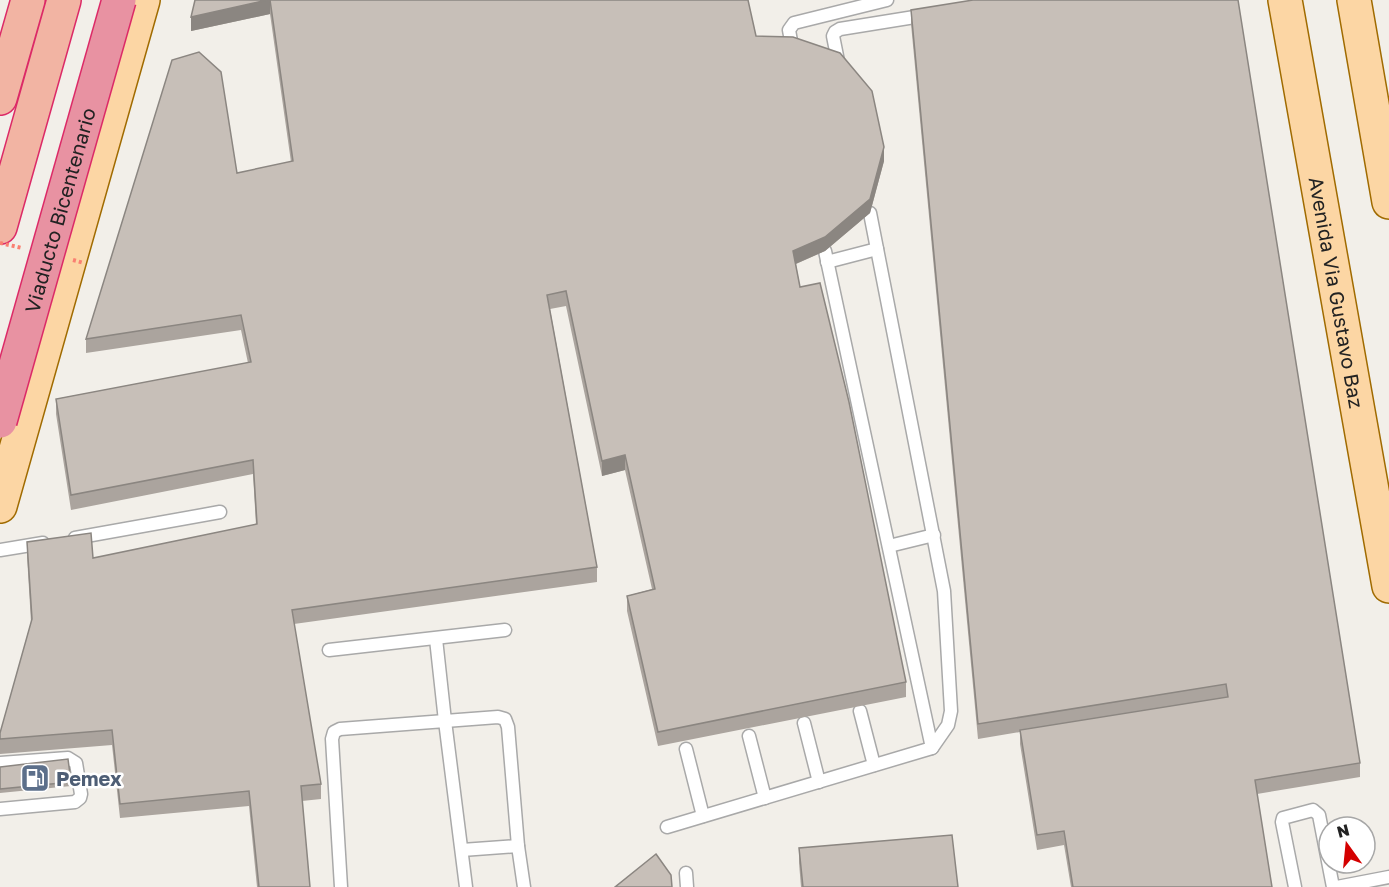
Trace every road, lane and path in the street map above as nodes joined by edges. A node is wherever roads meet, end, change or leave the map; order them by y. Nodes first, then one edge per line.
1 (28, 0) edge
2 (64, 0) edge
3 (119, 0) edge
4 (143, 0) edge
5 (887, 0) edge
6 (1284, 0) edge
7 (1354, 0) edge
8 (941, 13) edge
9 (794, 52) edge
10 (840, 68) edge
11 (0, 98) edge
12 (1389, 202) edge
13 (870, 213) edge
14 (0, 227) edge
15 (877, 249) junction
16 (0, 421) edge
17 (0, 506) edge
18 (220, 512) dead end
19 (934, 535) junction
20 (889, 546) junction
21 (0, 550) edge
22 (1389, 586) edge
23 (505, 630) dead end
24 (436, 639) junction
25 (329, 650) dead end
26 (860, 711) edge
27 (445, 721) junction
28 (804, 723) edge
29 (749, 736) edge
30 (932, 748) junction
31 (686, 749) edge
32 (0, 763) edge
33 (874, 765) junction
34 (819, 782) junction
35 (765, 798) junction
36 (0, 809) edge
37 (703, 816) junction
38 (667, 826) dead end
39 (518, 846) junction
40 (462, 850) junction
41 (686, 873) dead end
42 (1389, 876) edge
43 (340, 887) edge
44 (466, 887) edge
45 (524, 887) edge
46 (687, 887) edge
47 (1295, 887) edge
48 (1335, 887) edge

1 - 11 highway
2 - 14 highway
3 - 16 highway, Viaducto Bicentenario, bridge
4 - 17 main road
5 - 9 lane
6 - 22 main road, Avenida Via Gustavo Baz
7 - 12 main road
8 - 10 lane
13 - 15 lane
15 - 19 lane
15 - 20 lane
18 - 21 lane
19 - 20 lane
19 - 30 lane
20 - 30 lane
23 - 24 lane
24 - 25 lane
24 - 27 lane
26 - 33 lane
27 - 39 lane
27 - 40 lane
27 - 43 lane
28 - 34 lane
29 - 35 lane
30 - 33 lane
31 - 37 lane
32 - 36 lane
33 - 34 lane
34 - 35 lane
35 - 37 lane
37 - 38 lane
39 - 40 lane
39 - 45 lane
40 - 44 lane
41 - 46 lane
42 - 48 lane
47 - 48 lane

